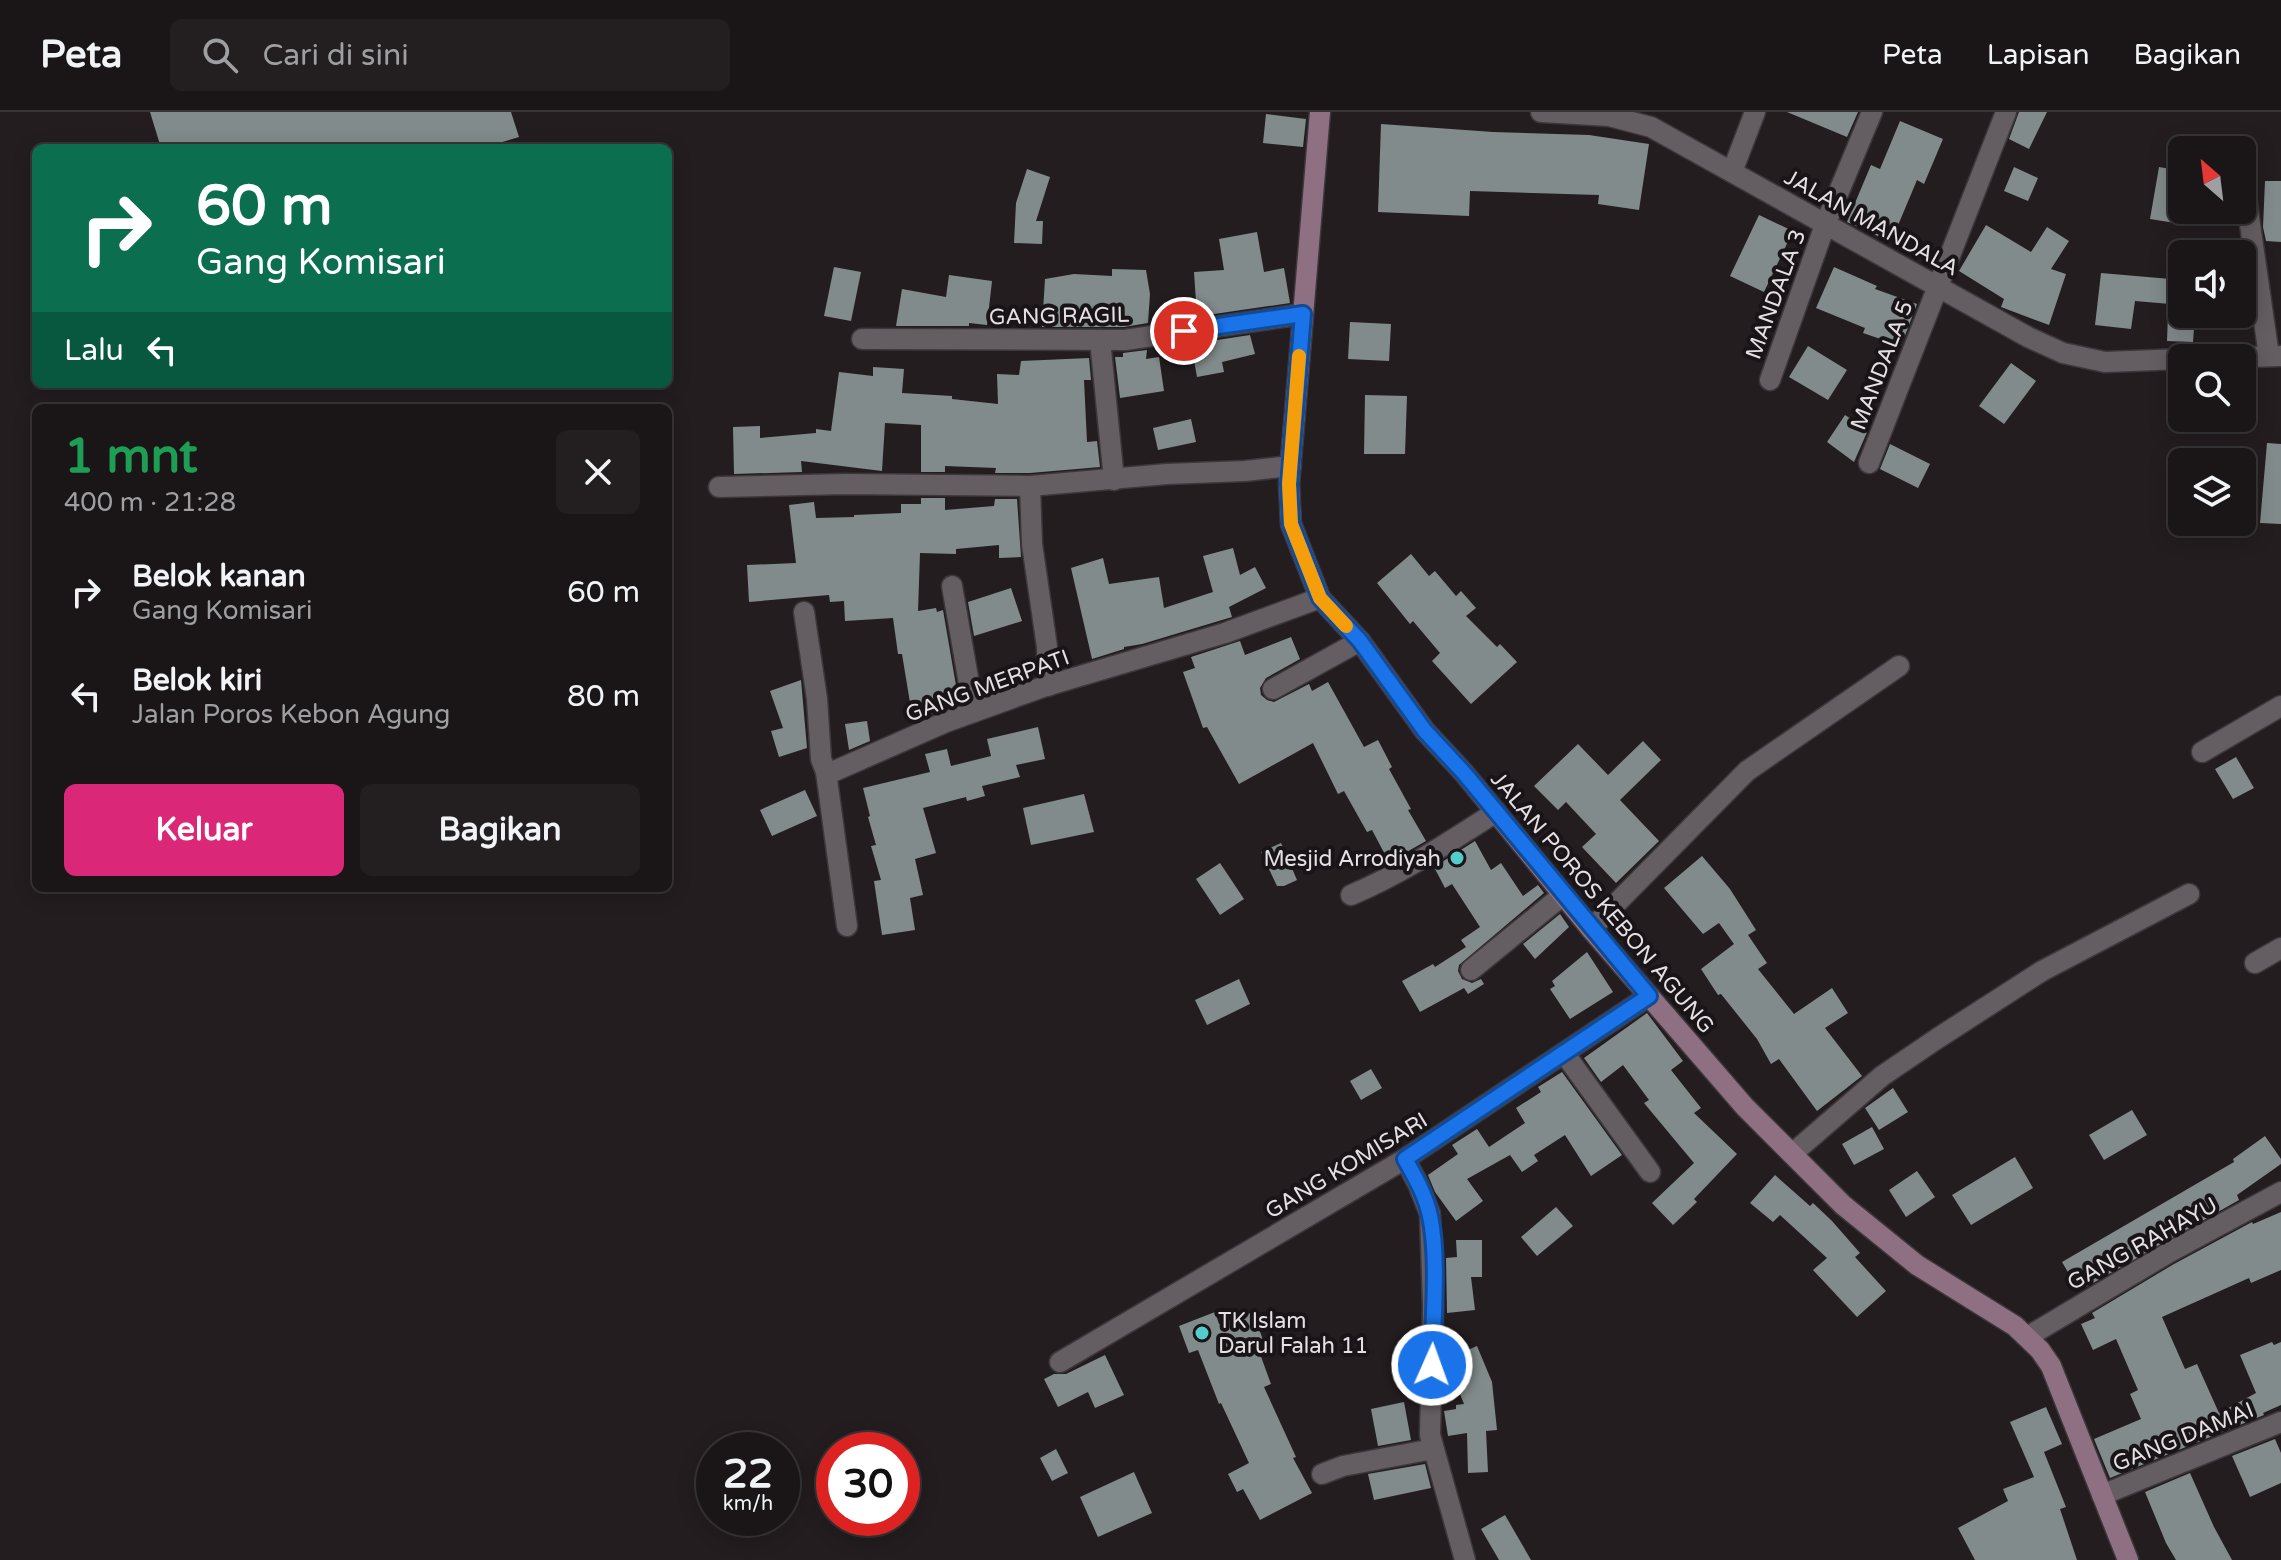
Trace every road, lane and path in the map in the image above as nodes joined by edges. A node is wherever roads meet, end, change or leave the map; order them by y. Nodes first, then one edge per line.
1 (1320, 112) edge
2 (1541, 112) edge
3 (1755, 112) edge
4 (1872, 112) edge
5 (2006, 112) edge
6 (1732, 172) junction
7 (2252, 224) edge
8 (1825, 225) junction
9 (1937, 285) junction
10 (1303, 314) junction
11 (862, 339) dead end
12 (1100, 340) junction
13 (2275, 356) edge
14 (2168, 360) edge
15 (1770, 380) dead end
16 (1869, 463) dead end
17 (1291, 466) junction
18 (1114, 480) junction
19 (1030, 486) junction
20 (719, 487) dead end
21 (952, 586) dead end
22 (1320, 598) junction
23 (804, 612) dead end
24 (1360, 641) junction
25 (1899, 666) dead end
26 (1048, 686) junction
27 (1273, 689) dead end
28 (2281, 706) edge
29 (974, 712) junction
30 (2202, 752) dead end
31 (826, 772) junction
32 (1496, 812) junction
33 (2189, 894) dead end
34 (1351, 895) dead end
35 (1563, 895) junction
36 (847, 926) dead end
37 (1591, 929) junction
38 (2281, 948) edge
39 (2255, 963) dead end
40 (1471, 970) dead end
41 (1649, 996) junction
42 (1564, 1053) junction
43 (1792, 1154) junction
44 (1405, 1159) junction
45 (1650, 1172) dead end
46 (2281, 1192) edge
47 (2027, 1337) junction
48 (1060, 1362) dead end
49 (2281, 1422) edge
50 (1433, 1449) junction
51 (1322, 1474) dead end
52 (2102, 1495) junction
53 (1465, 1560) edge
54 (2128, 1560) edge

1 - 10 main road, JALAN POROS KEBON AGUNG
2 - 6 street, JALAN MANDALA
3 - 6 street
4 - 8 street, MANDALA 3
5 - 9 street, MANDALA 5
6 - 8 street, JALAN MANDALA
7 - 13 street
8 - 9 street, JALAN MANDALA
8 - 15 street, MANDALA 3
9 - 14 street, JALAN MANDALA
9 - 16 street, MANDALA 5
10 - 12 street, GANG RAGIL
10 - 17 main road, JALAN POROS KEBON AGUNG
11 - 12 street, GANG RAGIL
12 - 18 street
17 - 18 street
17 - 22 main road, JALAN POROS KEBON AGUNG
18 - 19 street
19 - 20 street
19 - 26 street
21 - 29 street
22 - 24 main road, JALAN POROS KEBON AGUNG
22 - 26 street, GANG MERPATI
23 - 31 street
24 - 27 street
24 - 32 main road, JALAN POROS KEBON AGUNG
25 - 37 street
26 - 29 street, GANG MERPATI
28 - 30 street
29 - 31 street, GANG MERPATI
31 - 36 street
32 - 34 street
32 - 35 main road, JALAN POROS KEBON AGUNG
33 - 43 street
35 - 37 main road, JALAN POROS KEBON AGUNG
35 - 40 street
37 - 41 main road, JALAN POROS KEBON AGUNG
38 - 39 street
41 - 42 street, GANG KOMISARI
41 - 43 main road, JALAN POROS KEBON AGUNG
42 - 44 street, GANG KOMISARI
42 - 45 street
43 - 47 main road, JALAN POROS KEBON AGUNG
44 - 48 street, GANG KOMISARI
44 - 50 street
46 - 47 street, GANG RAHAYU
47 - 52 main road, JALAN POROS KEBON AGUNG
49 - 52 street, GANG DAMAI
50 - 51 street
50 - 53 street
52 - 54 main road, JALAN POROS KEBON AGUNG

